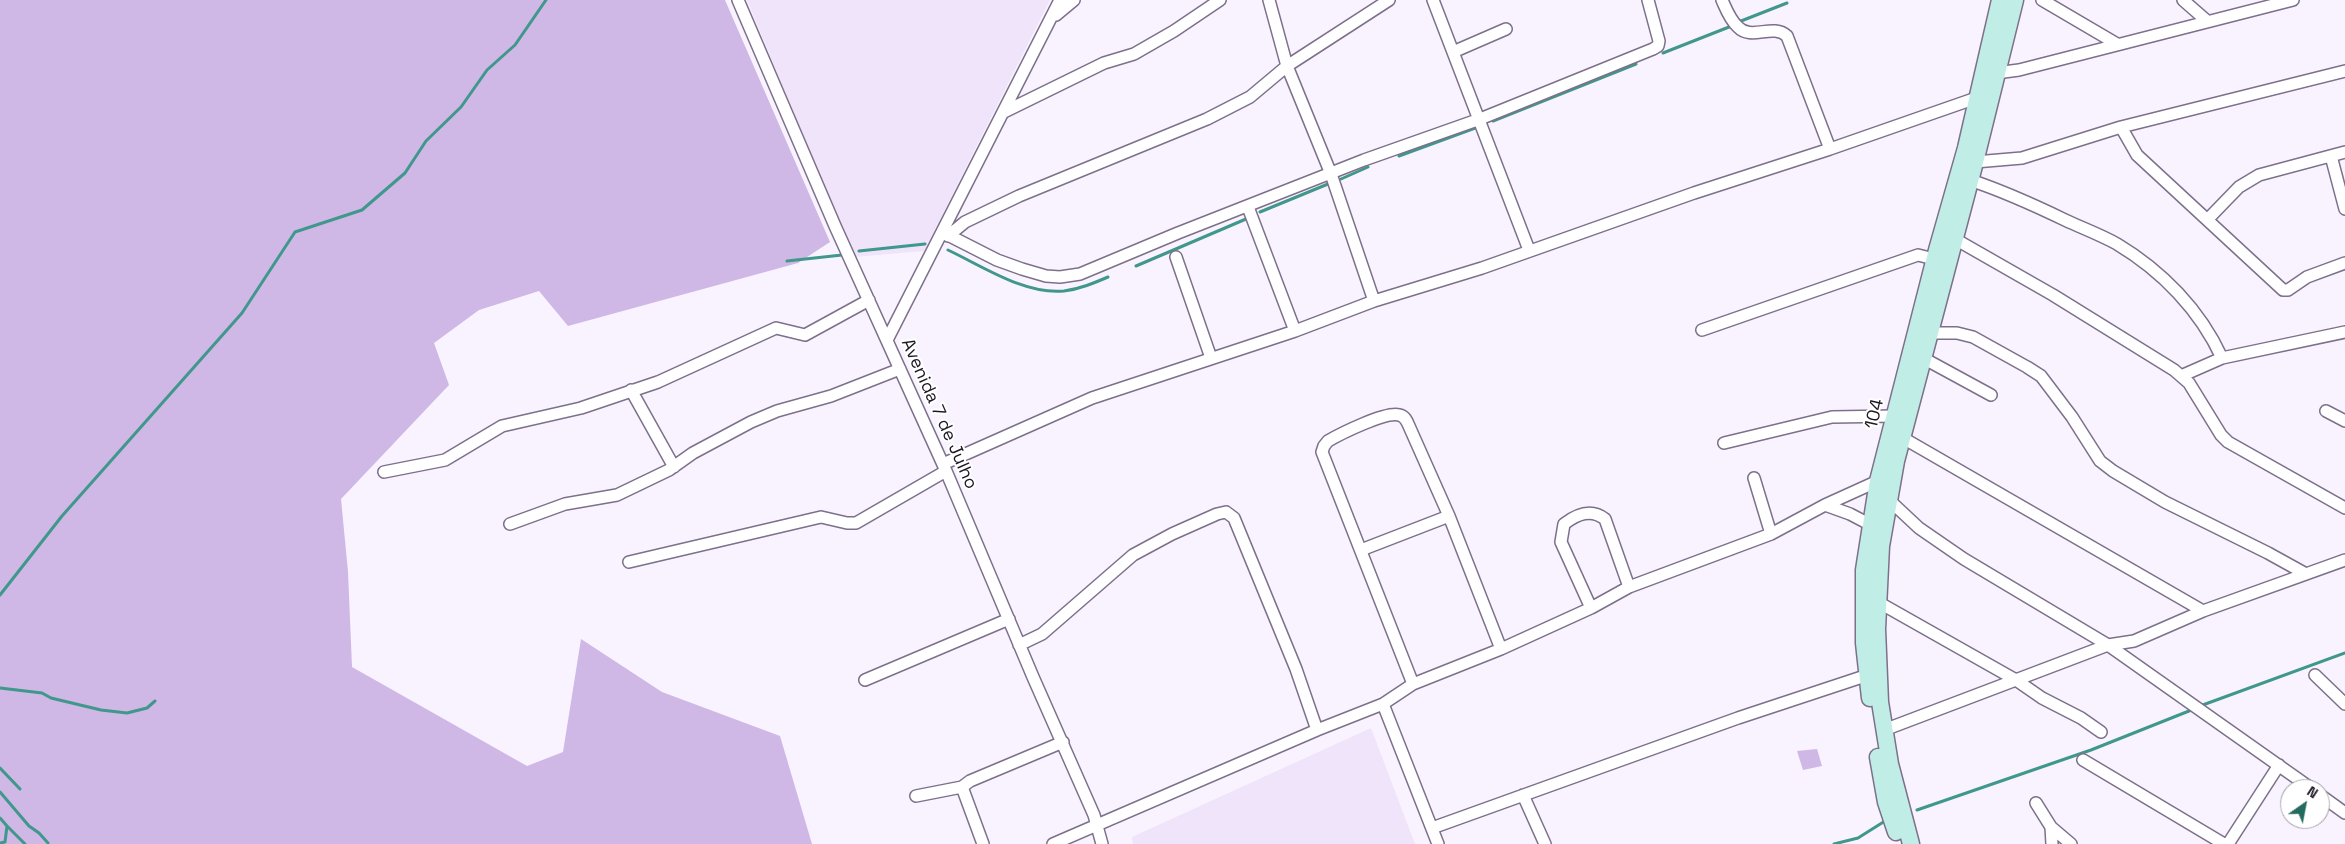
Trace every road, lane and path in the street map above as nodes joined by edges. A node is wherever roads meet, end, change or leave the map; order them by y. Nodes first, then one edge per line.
1 (738, 0) edge
2 (1060, 0) edge
3 (1074, 0) edge
4 (1220, 0) edge
5 (1269, 0) edge
6 (1390, 0) edge
7 (1433, 0) edge
8 (1648, 0) edge
9 (1722, 0) edge
10 (2000, 0) edge
11 (2015, 0) edge
12 (2042, 0) edge
13 (2183, 0) edge
14 (2293, 0) edge
15 (1051, 18) junction
16 (2207, 21) junction
17 (1506, 29) dead end
18 (2117, 44) junction
19 (1453, 52) junction
20 (1287, 66) junction
21 (2345, 71) edge
22 (1996, 73) junction
23 (1984, 95) junction
24 (1004, 112) junction
25 (1480, 119) junction
26 (2121, 128) junction
27 (1830, 149) junction
28 (2345, 152) edge
29 (2331, 156) junction
30 (1975, 162) junction
31 (1331, 174) junction
32 (1970, 180) junction
33 (1248, 207) junction
34 (2345, 209) edge
35 (2208, 219) junction
36 (945, 234) junction
37 (1955, 239) junction
38 (1529, 250) junction
39 (1176, 257) dead end
40 (1941, 261) junction
41 (2345, 263) edge
42 (869, 300) junction
43 (1374, 301) junction
44 (1702, 330) dead end
45 (1295, 331) junction
46 (2345, 332) edge
47 (1930, 333) junction
48 (888, 340) junction
49 (1211, 358) junction
50 (1924, 358) junction
51 (2222, 358) junction
52 (900, 369) junction
53 (2181, 376) junction
54 (631, 390) junction
55 (1991, 395) dead end
56 (2326, 412) dead end
57 (1895, 416) junction
58 (2345, 421) edge
59 (1903, 438) junction
60 (1724, 443) dead end
61 (674, 467) junction
62 (944, 467) junction
63 (384, 472) dead end
64 (1754, 478) dead end
65 (1886, 488) junction
66 (1825, 505) junction
67 (2345, 508) edge
68 (1449, 516) junction
69 (510, 524) dead end
70 (1871, 525) junction
71 (1771, 534) junction
72 (1360, 550) junction
73 (2345, 560) edge
74 (629, 562) dead end
75 (2306, 574) junction
76 (1629, 588) junction
77 (1878, 602) junction
78 (1591, 608) junction
79 (2203, 611) junction
80 (1009, 619) junction
81 (1020, 645) junction
82 (2108, 645) junction
83 (1501, 649) junction
84 (1873, 675) junction
85 (2315, 675) dead end
86 (865, 680) dead end
87 (2016, 680) junction
88 (1413, 684) junction
89 (1383, 704) junction
90 (2345, 704) edge
91 (1317, 730) junction
92 (1884, 730) junction
93 (2101, 732) dead end
94 (1063, 742) junction
95 (2083, 760) dead end
96 (2279, 765) junction
97 (2298, 779) edge
98 (962, 787) junction
99 (1524, 795) junction
100 (916, 796) dead end
101 (2036, 802) dead end
102 (2330, 802) edge
103 (2345, 813) edge
104 (1898, 821) junction
105 (1098, 824) junction
106 (2051, 827) junction
107 (1432, 828) junction
108 (983, 844) edge
109 (1054, 844) edge
110 (1102, 844) edge
111 (1438, 844) edge
112 (1545, 844) edge
113 (1900, 844) edge
114 (1911, 844) edge
115 (2052, 844) edge
116 (2071, 844) edge
117 (2224, 844) edge
118 (2228, 844) edge

1 - 42 street, Avenida 7 de Julho
2 - 15 street
3 - 15 street
4 - 24 street
5 - 20 street
6 - 20 street
7 - 19 street
8 - 25 street
9 - 27 street
10 - 23 street, 104
11 - 22 street
12 - 18 street
13 - 16 street
14 - 16 street
15 - 24 street
16 - 18 street
17 - 19 street
18 - 22 street
19 - 25 street
20 - 31 street
20 - 36 street
21 - 26 street
22 - 23 street
23 - 27 street
23 - 30 street
23 - 40 street, 104
24 - 36 street
25 - 31 street
25 - 38 street
26 - 30 street
26 - 35 street
27 - 38 street
28 - 29 street
29 - 34 street
29 - 35 street
30 - 32 street
31 - 33 street
31 - 43 street
32 - 37 street
32 - 51 street
33 - 36 street
33 - 45 street
35 - 41 street
36 - 48 street
37 - 40 street
37 - 53 street
38 - 43 street
39 - 49 street
40 - 44 street
40 - 47 street
40 - 57 street, 104
42 - 48 street, Avenida 7 de Julho
42 - 54 street
43 - 45 street
45 - 49 street
46 - 51 street
47 - 50 street
47 - 75 street
48 - 52 street, Avenida 7 de Julho
49 - 62 street
50 - 55 street
50 - 59 street
51 - 53 street
52 - 61 street
52 - 62 street, Avenida 7 de Julho
53 - 67 street
54 - 61 street
54 - 63 street
56 - 58 street
57 - 60 street
57 - 65 street, 104
59 - 65 street
59 - 79 street
61 - 69 street
62 - 74 street
62 - 80 street, Avenida 7 de Julho
64 - 71 street
65 - 66 street
65 - 70 street, 104
65 - 77 street
65 - 82 street
66 - 70 street
66 - 71 street
68 - 72 street
68 - 72 street
68 - 83 street
70 - 84 street, 104
71 - 76 street
72 - 88 street
73 - 75 street
75 - 79 street
76 - 78 street
76 - 78 street
77 - 84 street
77 - 87 street
78 - 83 street
79 - 82 street
80 - 81 street, Avenida 7 de Julho
80 - 86 street
81 - 91 street
81 - 94 street, Avenida 7 de Julho
82 - 87 street
82 - 96 street
83 - 88 street
84 - 92 street
84 - 99 street
84 - 104 street, 104
85 - 90 street
87 - 92 street
87 - 93 street
88 - 89 street
89 - 91 street
89 - 107 street
91 - 105 street
92 - 104 street
94 - 98 street
94 - 105 street, Avenida 7 de Julho
95 - 117 street
96 - 97 street
96 - 118 street
98 - 100 street
98 - 108 street
99 - 107 street
99 - 112 street
101 - 106 street
102 - 103 street
104 - 113 street, 104
104 - 114 street
105 - 109 street
105 - 110 street, Avenida 7 de Julho
106 - 115 street
106 - 116 street
107 - 111 street

